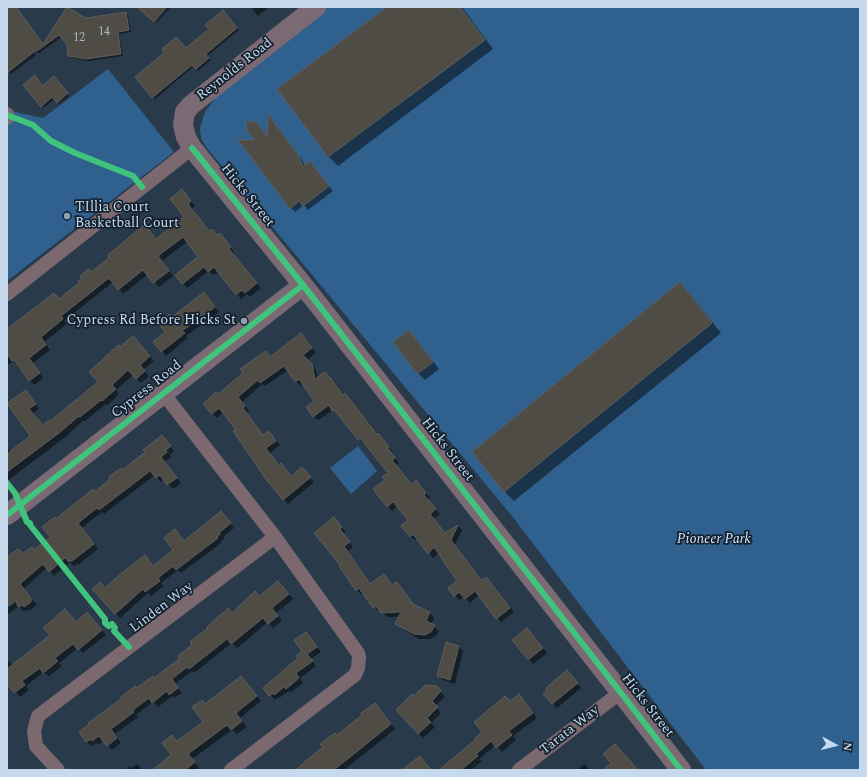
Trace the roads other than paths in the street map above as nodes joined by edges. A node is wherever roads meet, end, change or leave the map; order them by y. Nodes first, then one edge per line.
1 (316, 7) edge
2 (7, 114) edge
3 (7, 118) edge
4 (192, 148) junction
5 (303, 285) junction
6 (7, 294) edge
7 (164, 393) junction
8 (7, 515) edge
9 (275, 537) junction
10 (621, 692) junction
11 (58, 770) edge
12 (231, 770) edge
13 (519, 770) edge
14 (682, 770) edge

1 - 4 street, Reynolds Road
2 - 3 street
4 - 5 street, Hicks Street
4 - 6 street
5 - 7 street, Cypress Road
5 - 10 street, Hicks Street
7 - 8 street, Cypress Road
7 - 9 street
9 - 11 street, Linden Way
9 - 12 street
10 - 13 street, Tarata Way
10 - 14 street, Hicks Street

